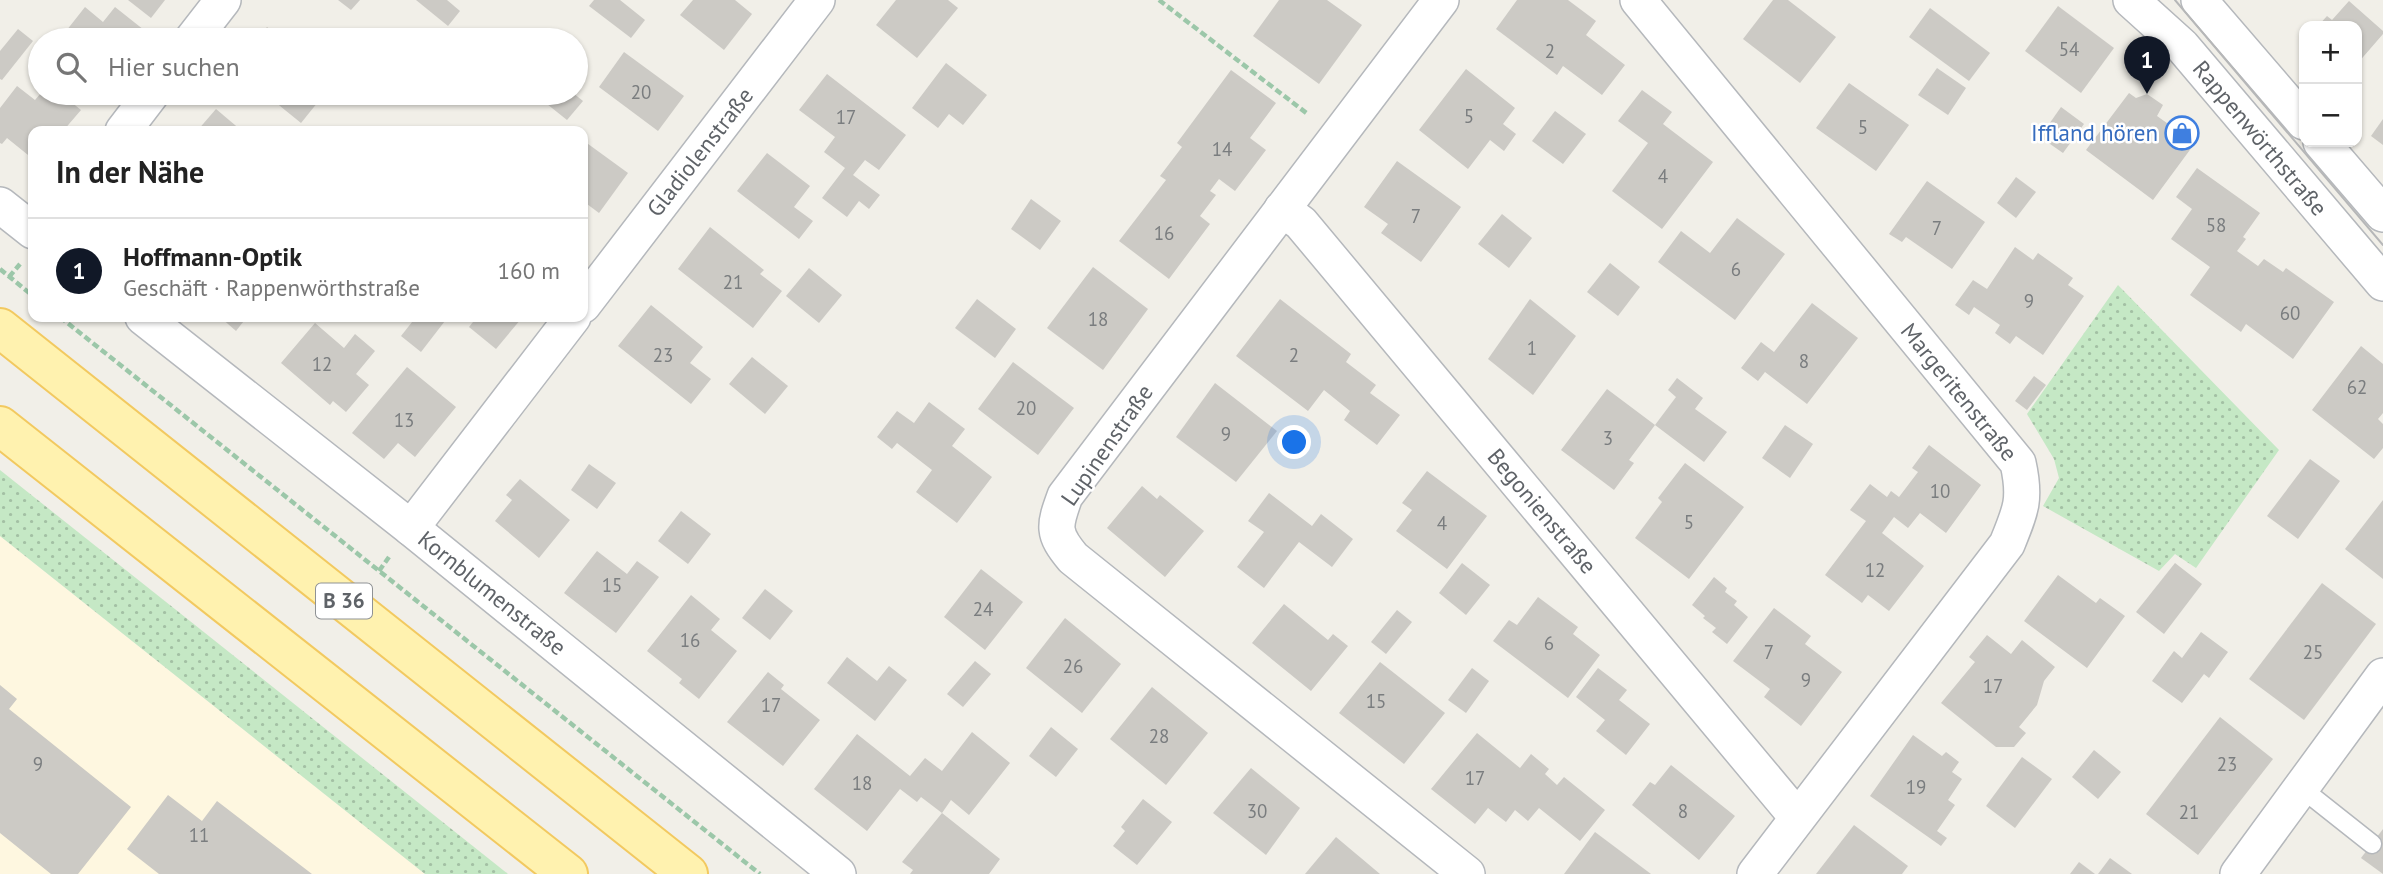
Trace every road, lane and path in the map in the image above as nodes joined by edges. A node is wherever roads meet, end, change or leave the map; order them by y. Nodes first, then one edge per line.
1 (223, 0) edge
2 (817, 0) edge
3 (1159, 0) edge
4 (1441, 0) edge
5 (1638, 0) edge
6 (2131, 0) edge
7 (2158, 0) edge
8 (2200, 0) edge
9 (201, 28) edge
10 (2182, 46) junction
11 (143, 105) edge
12 (2299, 116) edge
13 (127, 126) edge
14 (1338, 137) junction
15 (2325, 147) edge
16 (0, 205) edge
17 (1282, 209) junction
18 (2383, 214) edge
19 (28, 227) edge
20 (0, 269) edge
21 (2383, 283) edge
22 (28, 292) edge
23 (588, 298) edge
24 (66, 322) edge
25 (149, 322) edge
26 (569, 322) edge
27 (0, 328) edge
28 (0, 426) edge
29 (411, 528) junction
30 (2383, 676) edge
31 (2300, 787) junction
32 (1797, 817) junction
33 (2372, 844) dead end
34 (568, 874) edge
35 (688, 874) edge
36 (760, 874) edge
37 (838, 874) edge
38 (1467, 874) edge
39 (1755, 874) edge
40 (2238, 874) edge

1 - 9 street
2 - 23 street, Gladiolenstraße
3 - 14 path
4 - 14 street, Lupinenstraße
5 - 32 street, Margeritenstraße
6 - 10 street, Rappenwörthstraße
7 - 10 lane
8 - 12 street, Rappenwörthstraße
10 - 21 street, Rappenwörthstraße
11 - 13 street
14 - 17 street, Lupinenstraße
15 - 18 street, Rappenwörthstraße
16 - 19 street
17 - 32 street, Begonienstraße
17 - 38 street, Lupinenstraße
20 - 22 path
24 - 36 path
25 - 29 street, Kornblumenstraße
26 - 29 street
27 - 35 main road, B 36
28 - 34 main road
29 - 37 street, Kornblumenstraße
30 - 31 street
31 - 33 lane
31 - 40 street
32 - 39 street, Margeritenstraße

